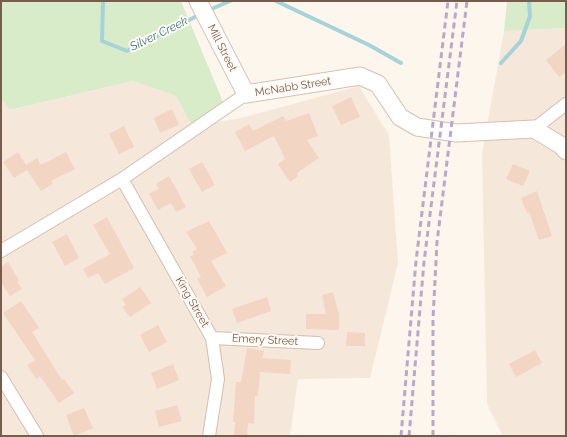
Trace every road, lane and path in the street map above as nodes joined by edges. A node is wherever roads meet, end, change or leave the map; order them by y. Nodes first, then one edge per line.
1 (199, 2) edge
2 (246, 94) junction
3 (566, 104) edge
4 (534, 129) junction
5 (566, 151) edge
6 (122, 179) junction
7 (1, 250) edge
8 (212, 338) junction
9 (318, 343) dead end
10 (1, 377) edge
11 (37, 436) edge
12 (209, 436) edge

1 - 2 street, Mill Street
2 - 4 street, McNabb Street
2 - 6 street, McNabb Street
3 - 4 street
4 - 5 street
6 - 7 street, McNabb Street
6 - 8 street, King Street
8 - 9 street, Emery Street
8 - 12 street, King Street
10 - 11 street

